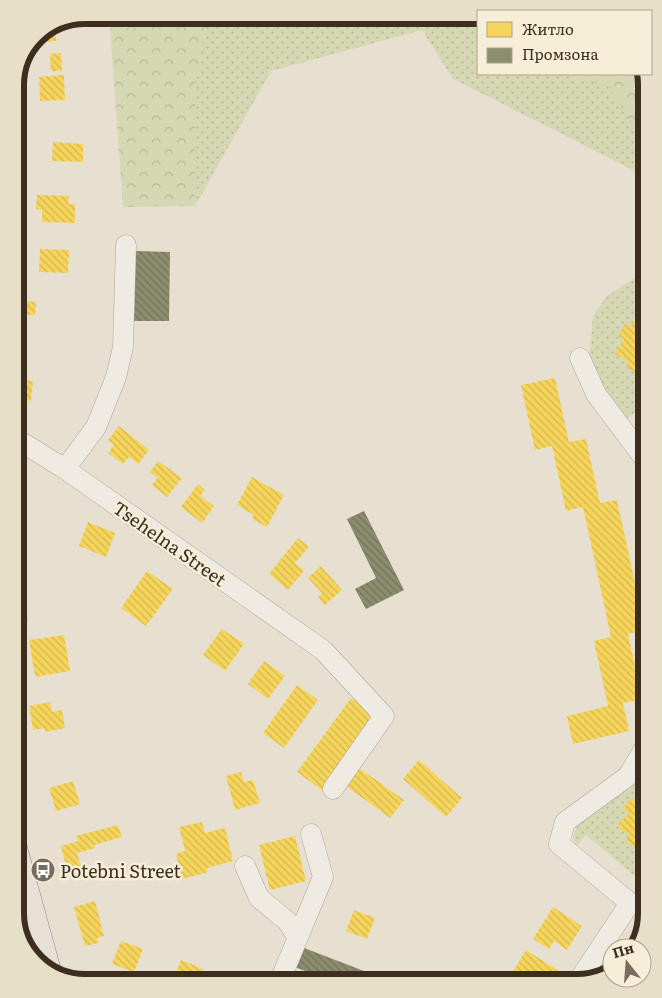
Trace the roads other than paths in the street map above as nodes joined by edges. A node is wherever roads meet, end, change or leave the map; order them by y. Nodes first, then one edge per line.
1 (126, 246) dead end
2 (580, 358) dead end
3 (24, 444) edge
4 (638, 450) edge
5 (65, 469) junction
6 (638, 759) edge
7 (333, 790) dead end
8 (311, 834) dead end
9 (245, 866) dead end
10 (24, 883) edge
11 (297, 936) junction
12 (45, 959) edge
13 (282, 974) edge
14 (583, 974) edge

1 - 5 street
2 - 4 street
3 - 5 street, Tsehelna Street
5 - 7 street, Tsehelna Street
6 - 14 street
8 - 11 street
9 - 11 street
10 - 12 main road
11 - 13 street

